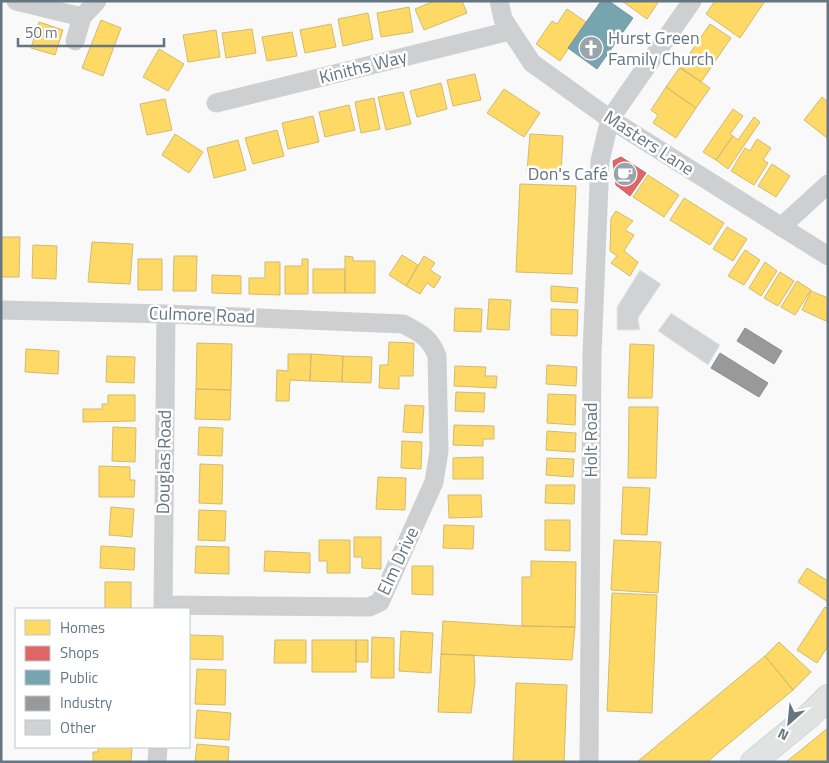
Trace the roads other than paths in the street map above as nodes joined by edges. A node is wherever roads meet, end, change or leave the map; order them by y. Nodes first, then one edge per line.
1 (16, 1) edge
2 (97, 1) edge
3 (500, 1) edge
4 (692, 1) edge
5 (82, 17) junction
6 (510, 31) junction
7 (75, 41) dead end
8 (216, 103) dead end
9 (610, 119) junction
10 (828, 184) edge
11 (781, 226) junction
12 (828, 256) edge
13 (1, 310) edge
14 (166, 314) junction
15 (403, 324) joint
16 (163, 607) edge
17 (828, 697) edge
18 (158, 748) edge
19 (157, 762) edge
20 (589, 762) edge
21 (753, 762) edge

1 - 5 street
2 - 5 street
3 - 6 street, Masters Lane
4 - 9 street
5 - 7 street
6 - 8 street, Kiniths Way
6 - 9 street, Masters Lane
9 - 11 street, Masters Lane
9 - 20 street, Holt Road
10 - 11 street
11 - 12 street, Masters Lane
13 - 14 street, Culmore Road
14 - 15 street, Culmore Road
14 - 16 street, Douglas Road
15 - 16 street, Elm Drive
17 - 21 main road
18 - 19 street

